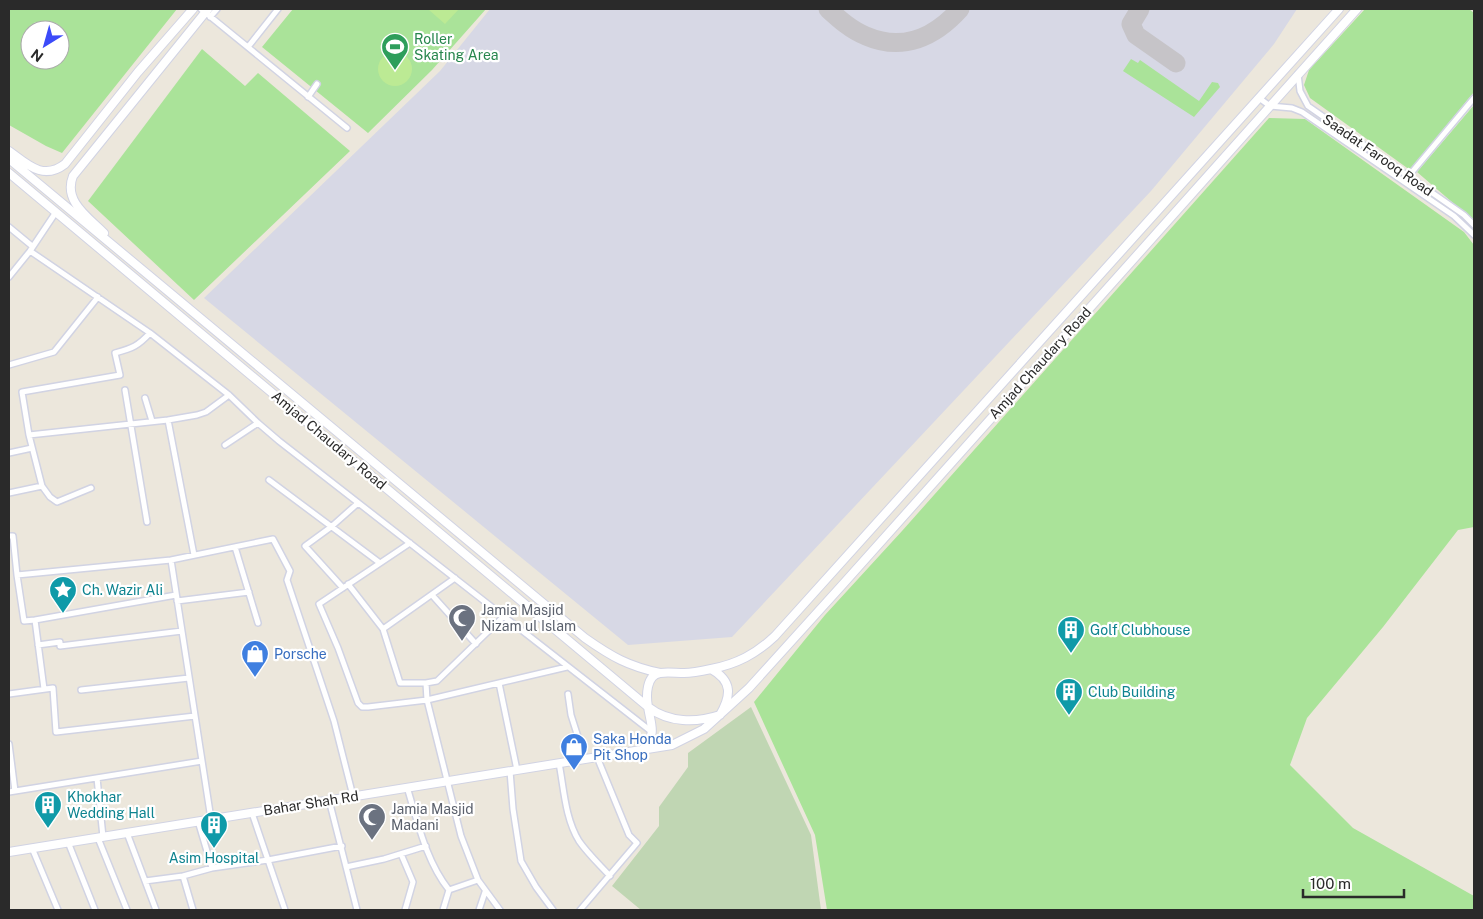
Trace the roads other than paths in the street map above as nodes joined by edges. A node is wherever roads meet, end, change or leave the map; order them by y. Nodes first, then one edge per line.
1 (193, 9) edge
2 (217, 9) edge
3 (278, 9) edge
4 (1339, 9) edge
5 (1357, 9) edge
6 (206, 12) edge
7 (248, 48) junction
8 (1298, 74) junction
9 (317, 84) dead end
10 (308, 97) junction
11 (1260, 98) junction
12 (1474, 98) edge
13 (1270, 106) junction
14 (347, 128) dead end
15 (9, 151) edge
16 (9, 159) edge
17 (9, 173) edge
18 (1409, 176) junction
19 (1404, 182) junction
20 (56, 212) junction
21 (1474, 225) edge
22 (9, 228) edge
23 (1474, 235) edge
24 (31, 248) junction
25 (142, 270) junction
26 (9, 277) edge
27 (98, 297) junction
28 (150, 333) junction
29 (9, 365) edge
30 (125, 390) dead end
31 (229, 395) junction
32 (145, 398) dead end
33 (168, 420) junction
34 (152, 421) junction
35 (258, 423) junction
36 (131, 424) junction
37 (29, 435) junction
38 (225, 445) dead end
39 (32, 448) junction
40 (9, 453) edge
41 (269, 480) dead end
42 (42, 486) junction
43 (91, 488) dead end
44 (9, 493) edge
45 (358, 503) junction
46 (147, 522) dead end
47 (331, 527) junction
48 (9, 536) edge
49 (410, 542) junction
50 (235, 547) junction
51 (194, 555) junction
52 (171, 560) junction
53 (380, 563) junction
54 (17, 575) junction
55 (456, 578) junction
56 (348, 584) junction
57 (343, 588) junction
58 (249, 592) junction
59 (432, 595) junction
60 (177, 598) junction
61 (503, 617) junction
62 (35, 620) junction
63 (258, 624) dead end
64 (383, 629) junction
65 (182, 631) junction
66 (476, 644) junction
67 (38, 645) junction
68 (567, 667) junction
69 (712, 669) junction
70 (660, 673) junction
71 (189, 678) junction
72 (426, 683) junction
73 (499, 683) junction
74 (44, 689) junction
75 (81, 690) dead end
76 (9, 694) edge
77 (568, 694) dead end
78 (428, 700) junction
79 (648, 707) junction
80 (720, 715) junction
81 (195, 716) junction
82 (653, 733) junction
83 (9, 744) edge
84 (643, 749) junction
85 (597, 757) junction
86 (585, 759) junction
87 (202, 761) junction
88 (559, 763) junction
89 (514, 770) junction
90 (97, 778) junction
91 (446, 781) junction
92 (407, 788) junction
93 (15, 791) junction
94 (9, 792) edge
95 (352, 796) junction
96 (329, 800) junction
97 (252, 812) junction
98 (211, 819) junction
99 (198, 821) junction
100 (127, 833) junction
101 (101, 837) junction
102 (68, 842) junction
103 (342, 846) junction
104 (426, 846) junction
105 (32, 848) junction
106 (9, 852) edge
107 (401, 854) junction
108 (268, 860) junction
109 (212, 868) junction
110 (346, 868) junction
111 (183, 876) junction
112 (610, 876) junction
113 (478, 880) junction
114 (145, 881) junction
115 (450, 890) junction
116 (485, 892) junction
117 (58, 910) edge
118 (95, 910) edge
119 (127, 910) edge
120 (156, 910) edge
121 (193, 910) edge
122 (285, 910) edge
123 (358, 910) edge
124 (405, 910) edge
125 (443, 910) edge
126 (479, 910) edge
127 (500, 910) edge
128 (554, 910) edge
129 (580, 910) edge

1 - 15 main road
2 - 6 street
3 - 7 street
4 - 11 main road, Amjad Chaudary Road
5 - 8 main road, Amjad Chaudary Road
6 - 7 street
6 - 25 main road
7 - 10 street
8 - 13 main road, Amjad Chaudary Road
8 - 18 street, Saadat Farooq Road
9 - 10 street
10 - 14 street
11 - 13 street
11 - 69 main road, Amjad Chaudary Road
12 - 18 street
13 - 19 street, Saadat Farooq Road
13 - 80 main road, Amjad Chaudary Road
16 - 25 main road, Amjad Chaudary Road
17 - 20 main road, Amjad Chaudary Road
18 - 19 street
18 - 21 street, Saadat Farooq Road
19 - 23 street, Saadat Farooq Road
20 - 24 street
20 - 79 main road, Amjad Chaudary Road
22 - 24 street
24 - 26 street
24 - 27 street
25 - 70 main road, Amjad Chaudary Road
27 - 28 street
27 - 29 street
28 - 31 street
28 - 37 street
30 - 36 street
31 - 33 street
31 - 35 street
32 - 34 street
33 - 34 street
33 - 51 street
34 - 36 street
35 - 38 street
35 - 45 street
36 - 37 street
36 - 46 street
37 - 39 street
39 - 40 street
39 - 42 street
41 - 47 street
42 - 43 street
42 - 44 street
45 - 47 street
45 - 49 street
47 - 53 street
47 - 57 street
48 - 54 street
49 - 53 street
49 - 55 street
50 - 51 street
50 - 58 street
50 - 95 street
51 - 52 street
52 - 54 street
52 - 60 street
53 - 56 street
54 - 62 street
55 - 59 street
55 - 61 street
56 - 57 street
56 - 64 street
57 - 78 street
58 - 60 street
58 - 63 street
59 - 64 street
59 - 66 street
60 - 62 street
60 - 65 street
61 - 66 street
61 - 68 street
62 - 67 street
64 - 72 street
65 - 67 street
65 - 71 street
66 - 72 street
67 - 74 street
68 - 73 street
68 - 82 street
69 - 70 main road
69 - 80 main road
70 - 79 main road
71 - 75 street
71 - 81 street
72 - 78 street
73 - 78 street
73 - 89 street
74 - 76 street
74 - 81 street
77 - 86 street
78 - 91 street
79 - 80 main road
79 - 82 main road
80 - 84 main road, Amjad Chaudary Road
81 - 87 street
82 - 84 main road
83 - 93 street
84 - 85 main road, Bahar Shah Rd
85 - 86 main road, Bahar Shah Rd
85 - 112 street
86 - 88 main road, Bahar Shah Rd
87 - 90 street
87 - 98 street
88 - 89 main road, Bahar Shah Rd
88 - 112 street
89 - 91 main road, Bahar Shah Rd
89 - 128 street
90 - 93 street
90 - 101 street
91 - 92 main road, Bahar Shah Rd
91 - 113 street
92 - 95 main road, Bahar Shah Rd
92 - 104 street
93 - 94 street
95 - 96 main road, Bahar Shah Rd
96 - 97 main road, Bahar Shah Rd
96 - 103 street
97 - 98 main road, Bahar Shah Rd
97 - 108 street
98 - 99 main road, Bahar Shah Rd
99 - 100 main road, Bahar Shah Rd
99 - 109 street
100 - 101 main road, Bahar Shah Rd
100 - 114 street
101 - 102 main road, Bahar Shah Rd
101 - 119 street
102 - 105 main road, Bahar Shah Rd
102 - 118 street
103 - 108 street
103 - 110 street
104 - 107 street
104 - 115 street
105 - 106 main road, Bahar Shah Rd
105 - 117 street
107 - 110 street
107 - 124 street
108 - 109 street
108 - 122 street
109 - 111 street
110 - 123 street
111 - 114 street
111 - 121 street
112 - 129 street
113 - 115 street
113 - 116 street
114 - 120 street
115 - 125 street
116 - 126 street
116 - 127 street

